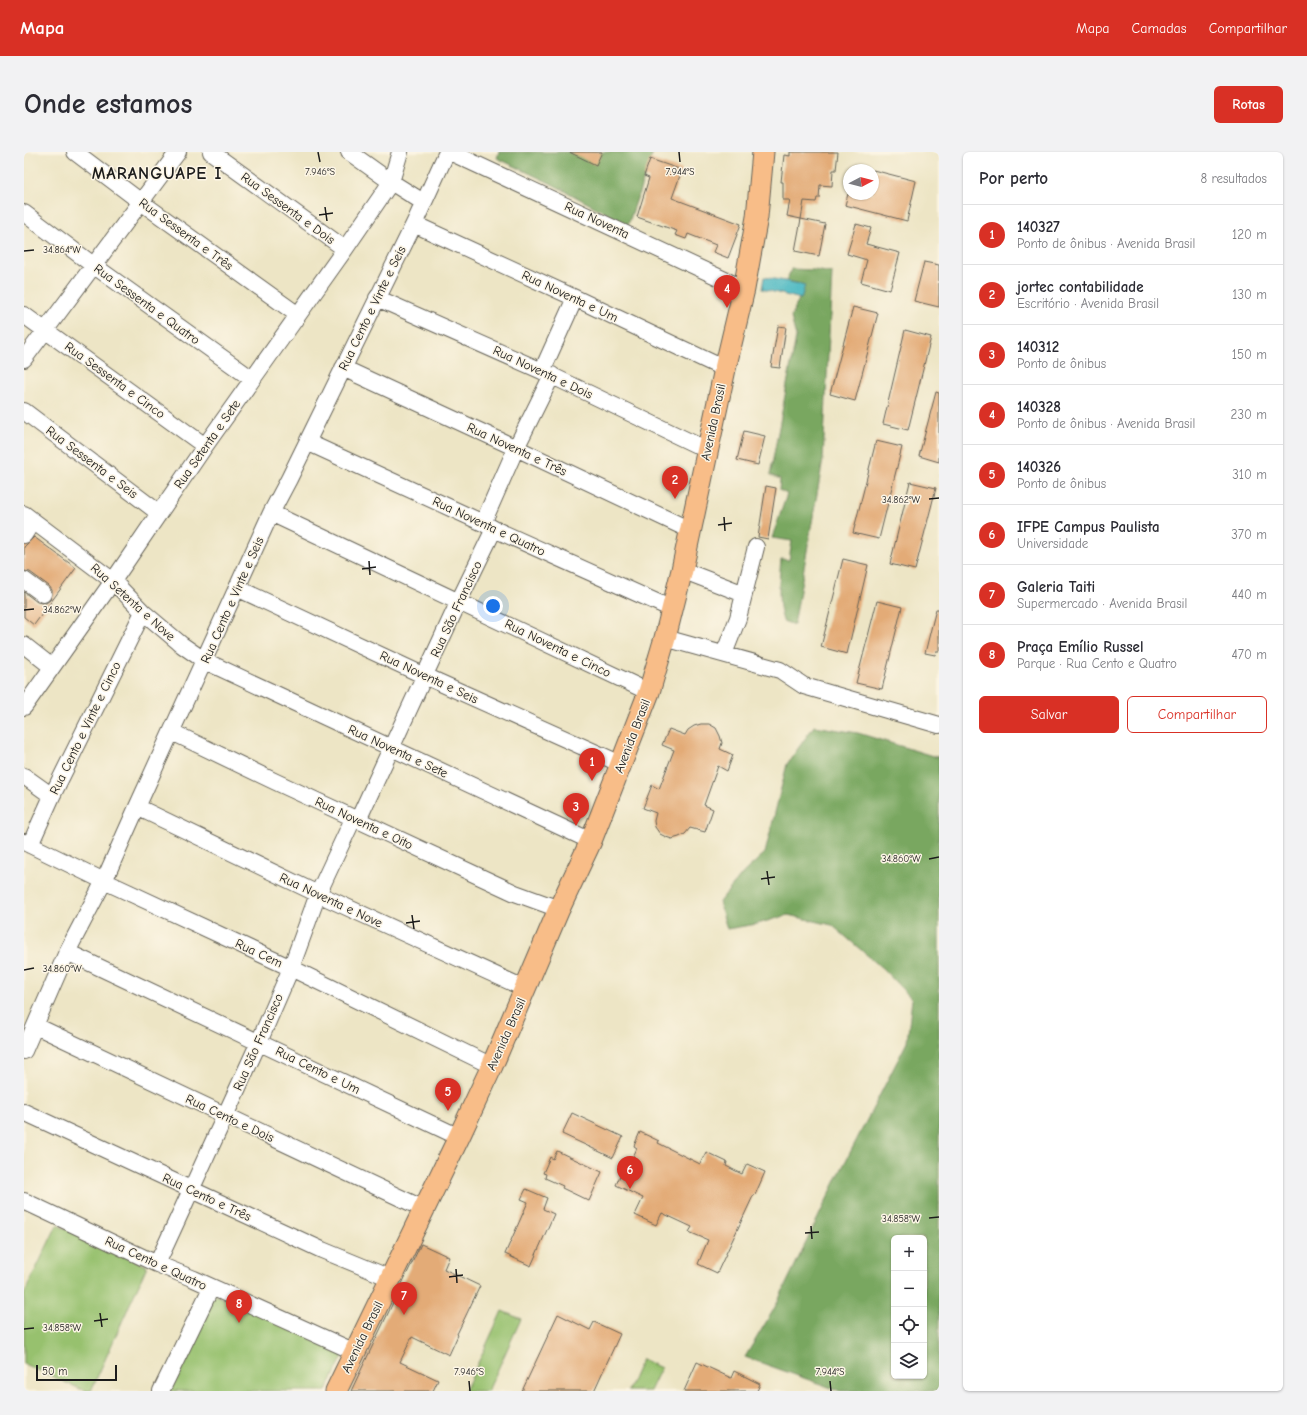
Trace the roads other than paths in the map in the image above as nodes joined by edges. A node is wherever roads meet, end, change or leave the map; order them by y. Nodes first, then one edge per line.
1 (75, 152) edge
2 (178, 152) edge
3 (211, 152) edge
4 (349, 152) edge
5 (400, 152) edge
6 (448, 152) edge
7 (763, 152) edge
8 (391, 182) junction
9 (142, 202) junction
10 (423, 202) junction
11 (24, 213) edge
12 (414, 224) junction
13 (345, 249) junction
14 (93, 265) junction
15 (744, 288) junction
16 (377, 298) junction
17 (575, 298) junction
18 (24, 315) edge
19 (298, 315) junction
20 (46, 330) junction
21 (24, 359) edge
22 (343, 368) junction
23 (725, 369) junction
24 (547, 373) junction
25 (252, 379) junction
26 (24, 411) edge
27 (307, 442) junction
28 (205, 446) junction
29 (516, 448) junction
30 (707, 450) junction
31 (159, 513) junction
32 (271, 513) junction
33 (29, 518) edge
34 (489, 526) junction
35 (690, 530) junction
36 (24, 536) edge
37 (756, 547) dead end
38 (682, 570) junction
39 (24, 580) edge
40 (113, 581) junction
41 (237, 588) junction
42 (43, 594) dead end
43 (744, 594) junction
44 (459, 601) junction
45 (672, 609) junction
46 (143, 612) junction
47 (665, 638) junction
48 (24, 645) edge
49 (724, 654) junction
50 (205, 661) junction
51 (52, 667) junction
52 (425, 676) junction
53 (649, 692) junction
54 (24, 707) edge
55 (939, 725) edge
56 (172, 732) junction
57 (392, 748) junction
58 (621, 764) junction
59 (26, 782) edge
60 (52, 796) junction
61 (137, 807) junction
62 (356, 820) junction
63 (591, 841) junction
64 (27, 844) edge
65 (104, 881) junction
66 (318, 894) junction
67 (559, 909) junction
68 (67, 952) junction
69 (291, 968) junction
70 (526, 990) junction
71 (36, 1026) junction
72 (259, 1042) junction
73 (24, 1051) edge
74 (492, 1066) junction
75 (24, 1112) edge
76 (225, 1115) junction
77 (460, 1137) junction
78 (192, 1190) junction
79 (24, 1201) edge
80 (424, 1209) junction
81 (157, 1264) junction
82 (390, 1278) junction
83 (211, 1288) junction
84 (355, 1352) junction
85 (161, 1391) edge
86 (336, 1391) edge

1 - 9 street, Rua Sessenta e Três
2 - 9 street
3 - 13 street, Rua Sessenta e Dois
4 - 8 street
5 - 8 street, Rua Setenta e Sete
6 - 10 street, Rua Cento e Vinte e Seis
6 - 15 street, Rua Noventa
7 - 15 main road, Avenida Brasil
8 - 10 street
8 - 13 street, Rua Setenta e Sete
9 - 14 street
9 - 19 street, Rua Sessenta e Três
10 - 12 street, Rua Cento e Vinte e Seis
11 - 14 street, Rua Sessenta e Quatro
12 - 16 street, Rua Cento e Vinte e Seis
12 - 17 street, Rua Noventa e Um
13 - 19 street, Rua Setenta e Sete
14 - 20 street
14 - 25 street, Rua Sessenta e Quatro
15 - 23 main road, Avenida Brasil
16 - 22 street, Rua Cento e Vinte e Seis
16 - 24 street, Rua Noventa e Dois
17 - 23 street, Rua Noventa e Um
17 - 24 street, Rua São Francisco
18 - 20 street, Rua Sessenta e Cinco
19 - 25 street, Rua Setenta e Sete
20 - 21 street
20 - 28 street, Rua Sessenta e Cinco
22 - 27 street, Rua Cento e Vinte e Seis
22 - 29 street, Rua Noventa e Três
23 - 30 main road, Avenida Brasil
24 - 29 street, Rua São Francisco
24 - 30 street, Rua Noventa e Dois
25 - 28 street, Rua Setenta e Sete
26 - 31 street, Rua Sessenta e Seis
27 - 32 street, Rua Cento e Vinte e Seis
27 - 34 street, Rua Noventa e Quatro
28 - 31 street, Rua Setenta e Sete
29 - 34 street, Rua São Francisco
29 - 35 street, Rua Noventa e Três
30 - 35 main road, Avenida Brasil
31 - 40 street, Rua Setenta e Sete
32 - 41 street, Rua Cento e Vinte e Seis
32 - 44 street, Rua Noventa e Cinco
33 - 36 street
33 - 40 street, Rua Setenta e Nove
34 - 44 street, Rua São Francisco
34 - 45 street, Rua Noventa e Quatro
35 - 38 main road, Avenida Brasil
37 - 43 street
38 - 43 street
38 - 45 main road, Avenida Brasil
39 - 42 street
40 - 46 street, Rua Setenta e Nove
40 - 51 street, Rua Setenta e Sete
41 - 50 street, Rua Cento e Vinte e Seis
41 - 52 street, Rua Noventa e Seis
43 - 49 street
44 - 52 street, Rua São Francisco
44 - 53 street, Rua Noventa e Cinco
45 - 47 main road, Avenida Brasil
46 - 50 street, Rua Setenta e Nove
46 - 60 street, Rua Cento e Vinte e Cinco
47 - 49 street
47 - 53 main road, Avenida Brasil
48 - 51 street
49 - 55 street
50 - 56 street, Rua Cento e Vinte e Seis
50 - 57 street, Rua Noventa e Sete
51 - 54 street, Rua Setenta e Sete
52 - 57 street, Rua São Francisco
52 - 58 street, Rua Noventa e Seis
53 - 58 main road, Avenida Brasil
56 - 61 street, Rua Cento e Vinte e Seis
56 - 62 street, Rua Noventa e Oito
57 - 62 street, Rua São Francisco
57 - 63 street, Rua Noventa e Sete
58 - 63 main road, Avenida Brasil
59 - 60 street
60 - 64 street, Rua Cento e Vinte e Cinco
61 - 65 street, Rua Cento e Vinte e Seis
61 - 66 street, Rua Noventa e Nove
62 - 66 street, Rua São Francisco
62 - 67 street, Rua Noventa e Oito
63 - 67 main road, Avenida Brasil
64 - 65 street, Rua Cem
65 - 68 street, Rua Cento e Vinte e Seis
65 - 69 street, Rua Cem
66 - 69 street, Rua São Francisco
66 - 70 street, Rua Noventa e Nove
67 - 70 main road, Avenida Brasil
68 - 71 street, Rua Cento e Vinte e Seis
68 - 72 street, Rua Cento e Um
69 - 72 street, Rua São Francisco
69 - 74 street, Rua Cem
70 - 74 main road, Avenida Brasil
71 - 73 street, Rua Cento e Vinte e Seis
71 - 76 street, Rua Cento e Dois
72 - 76 street, Rua São Francisco
72 - 77 street, Rua Cento e Um
74 - 77 main road, Avenida Brasil
75 - 78 street, Rua Cento e Três
76 - 78 street, Rua São Francisco
76 - 80 street, Rua Cento e Dois
77 - 80 main road, Avenida Brasil
78 - 81 street, Rua São Francisco
78 - 82 street, Rua Cento e Três
79 - 81 street, Rua Cento e Quatro
80 - 82 main road, Avenida Brasil
81 - 83 street, Rua Cento e Quatro
82 - 84 main road, Avenida Brasil
83 - 84 street, Rua Cento e Quatro
83 - 85 street
84 - 86 main road, Avenida Brasil

